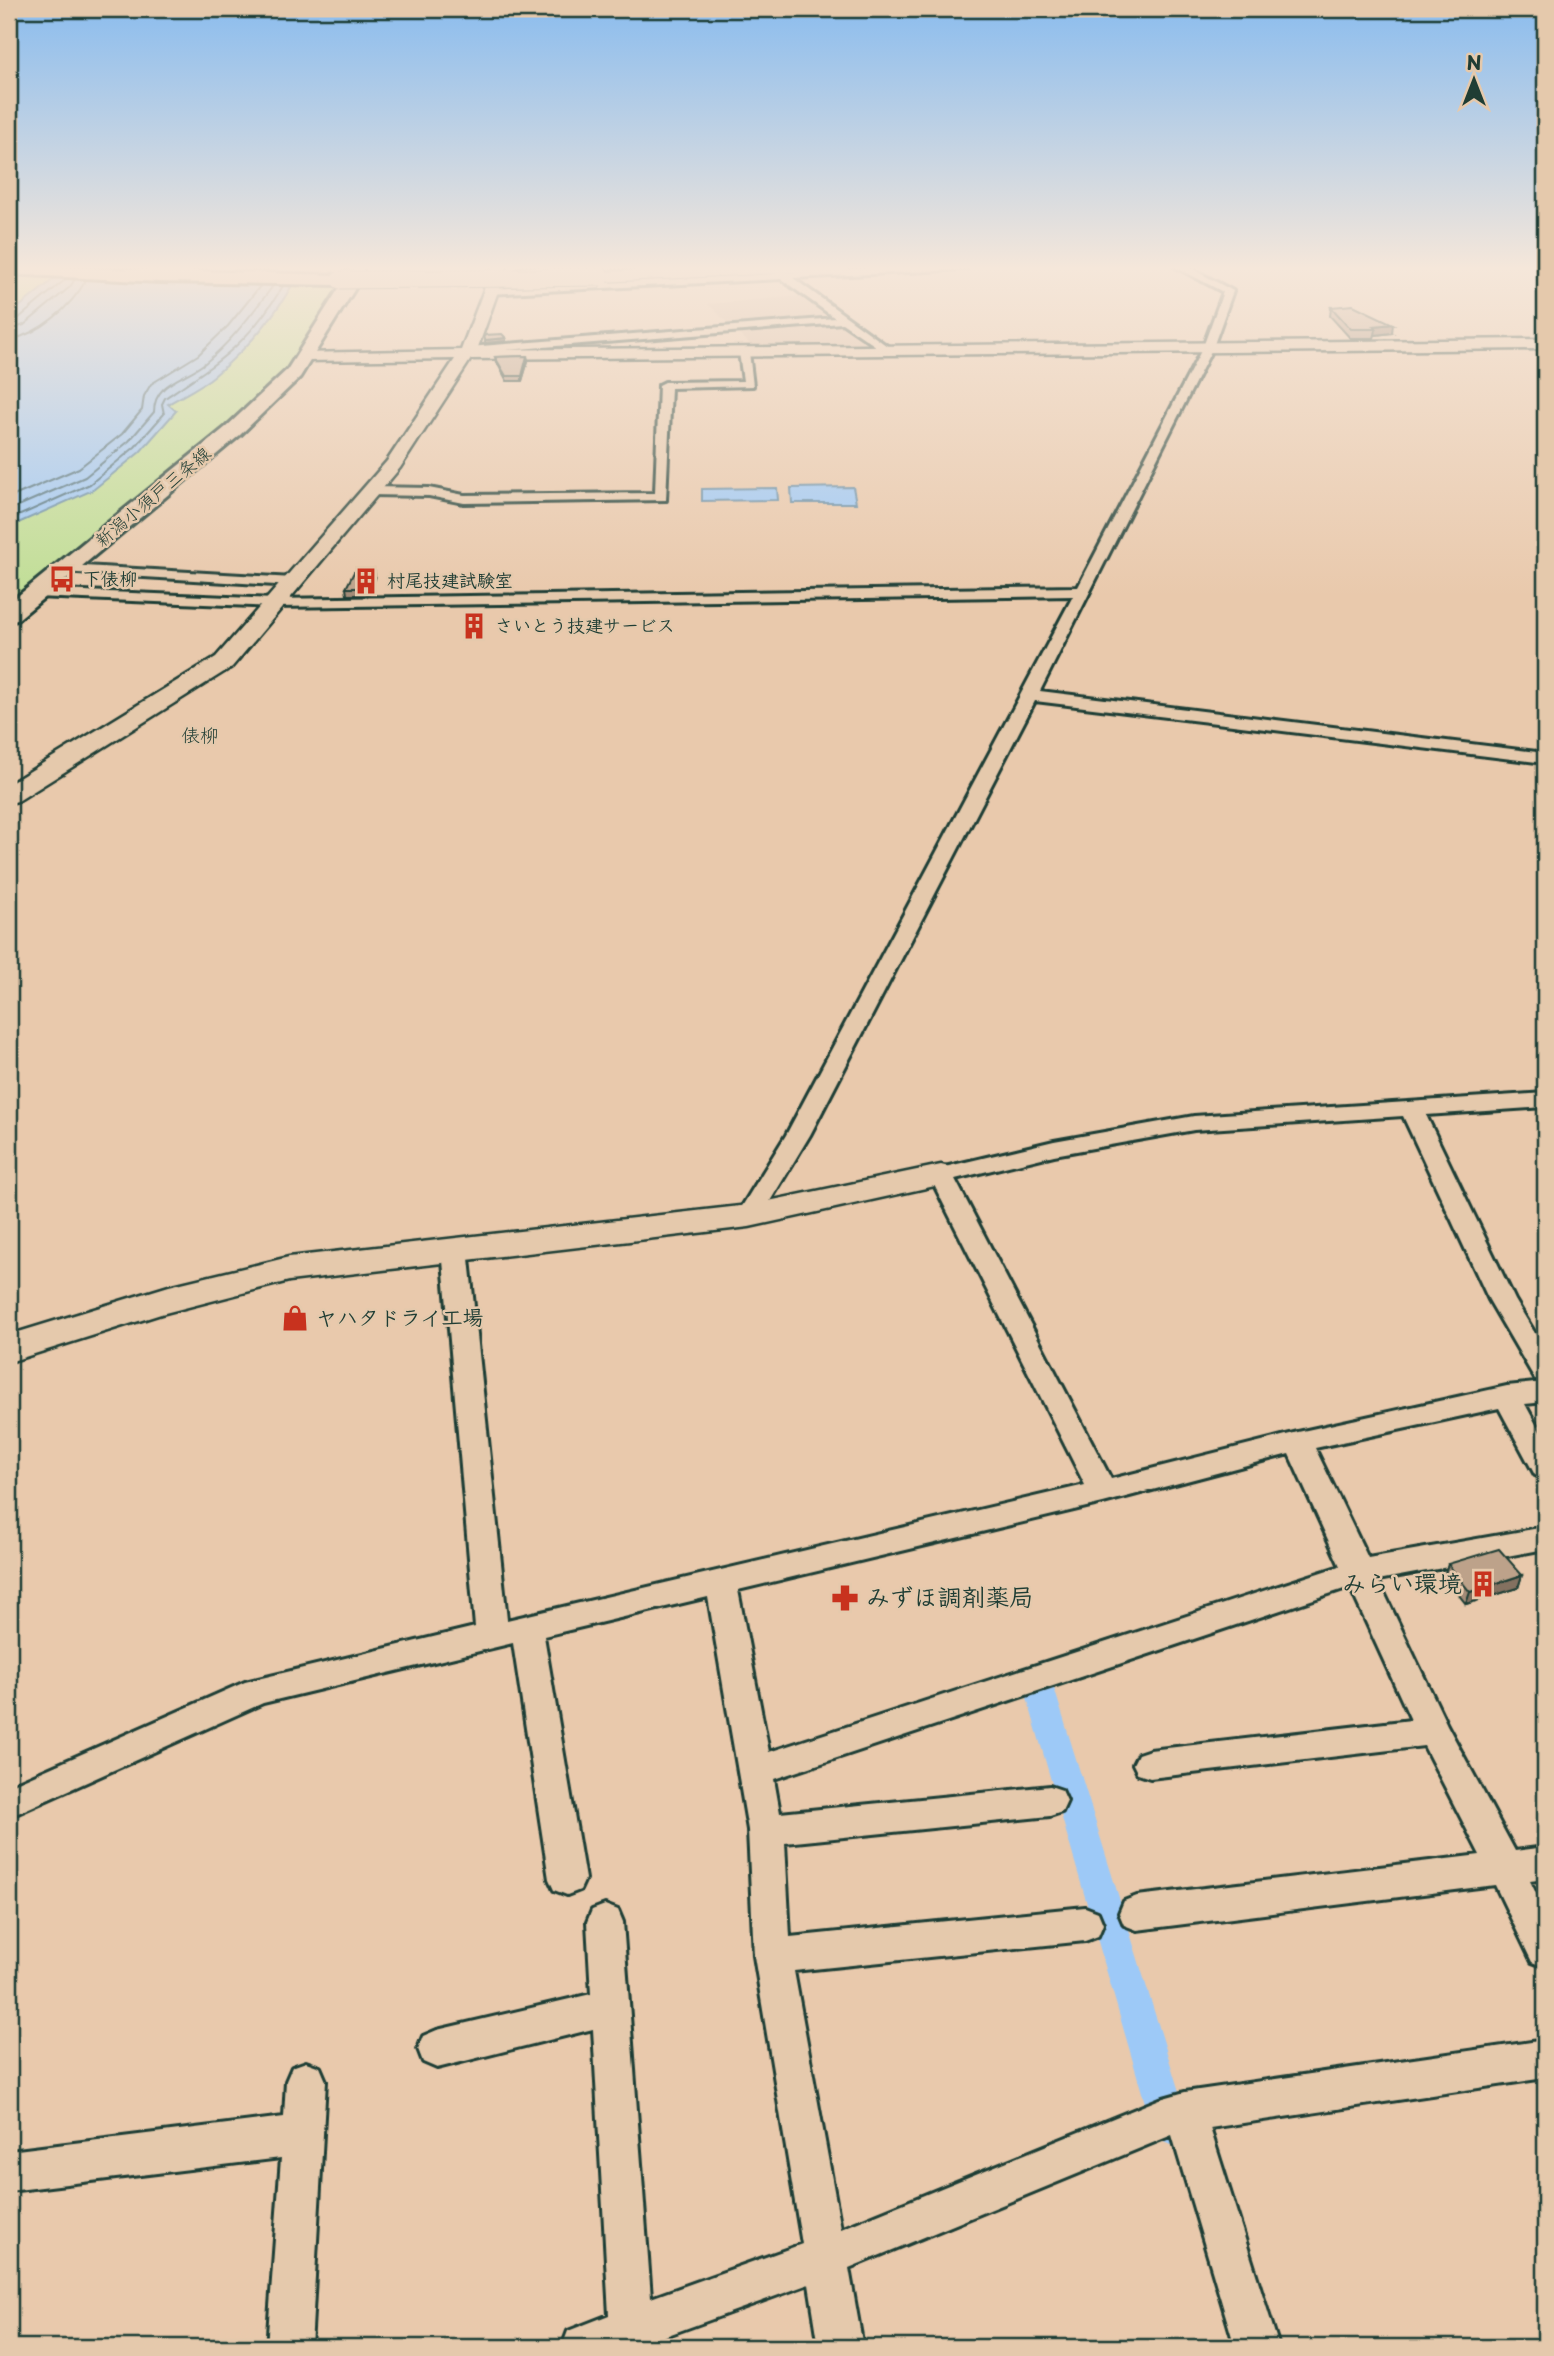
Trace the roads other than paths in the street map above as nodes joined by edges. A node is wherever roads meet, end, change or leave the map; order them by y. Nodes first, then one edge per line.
1 (291, 376) edge
2 (452, 376) edge
3 (748, 376) edge
4 (1194, 376) edge
5 (371, 491) junction
6 (66, 569) junction
7 (293, 582) junction
8 (1083, 592) junction
9 (36, 593) junction
10 (274, 603) junction
11 (9, 615) edge
12 (1030, 695) junction
13 (1545, 758) edge
14 (9, 795) edge
15 (1545, 1100) edge
16 (1412, 1110) junction
17 (941, 1175) junction
18 (749, 1216) junction
19 (454, 1249) junction
20 (9, 1349) edge
21 (1545, 1372) edge
22 (1545, 1392) edge
23 (1507, 1396) junction
24 (1298, 1442) junction
25 (1545, 1468) edge
26 (1103, 1492) junction
27 (1545, 1538) edge
28 (1360, 1571) junction
29 (721, 1580) junction
30 (526, 1627) junction
31 (492, 1635) junction
32 (1433, 1731) junction
33 (1150, 1764) dead end
34 (757, 1770) junction
35 (1050, 1801) dead end
36 (9, 1802) edge
37 (766, 1830) junction
38 (1545, 1863) edge
39 (1505, 1867) junction
40 (567, 1879) dead end
41 (1137, 1913) dead end
42 (605, 1922) dead end
43 (1085, 1924) dead end
44 (1545, 1950) edge
45 (773, 1956) junction
46 (611, 2007) junction
47 (437, 2049) dead end
48 (1545, 2059) edge
49 (306, 2081) dead end
50 (1185, 2112) junction
51 (303, 2135) junction
52 (9, 2171) edge
53 (824, 2257) junction
54 (631, 2327) junction
55 (289, 2347) edge
56 (584, 2347) edge
57 (841, 2347) edge
58 (1257, 2347) edge

1 - 6 main road, 新潟小須戸三条線
2 - 5 street
3 - 5 street
4 - 8 street
5 - 7 street
6 - 7 street
6 - 9 main road, 新潟小須戸三条線
7 - 10 street
8 - 10 street
8 - 12 street
9 - 10 street
9 - 11 main road, 新潟小須戸三条線
10 - 14 street
12 - 13 street
12 - 18 street
15 - 16 street
16 - 17 street
16 - 21 street
17 - 18 street
17 - 26 street
18 - 19 street
19 - 20 street
19 - 31 street
22 - 23 street
23 - 24 street
23 - 25 street
24 - 26 street
24 - 28 street
26 - 29 street
27 - 28 street
28 - 32 street
28 - 34 street
29 - 30 street
29 - 34 street
30 - 31 street
30 - 40 street
31 - 36 street
32 - 33 street
32 - 39 street
34 - 37 street
35 - 37 street
37 - 45 street
38 - 39 street
39 - 41 street
39 - 44 street
42 - 46 street
43 - 45 street
45 - 53 street
46 - 47 street
46 - 54 street
48 - 50 street
49 - 51 street
50 - 53 street
50 - 58 street
51 - 52 street
51 - 55 street
53 - 54 street
53 - 57 street
54 - 56 street

